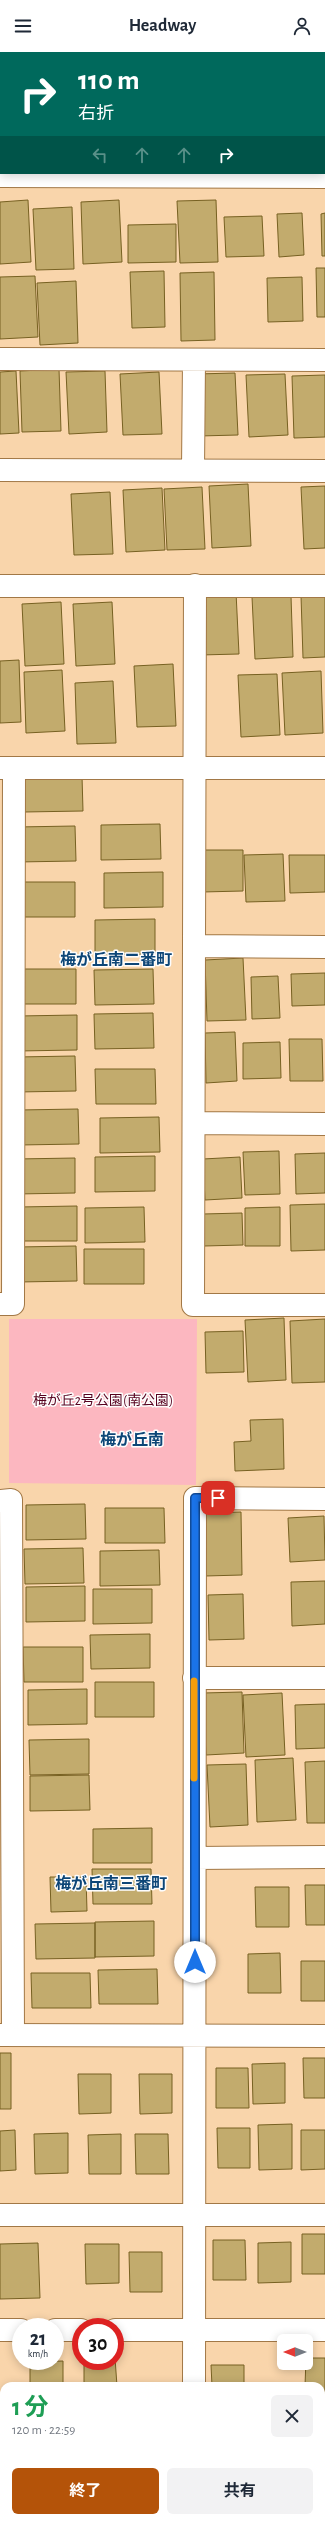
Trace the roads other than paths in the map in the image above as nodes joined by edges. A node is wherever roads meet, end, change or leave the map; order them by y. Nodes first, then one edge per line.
1 (0, 176) edge
2 (325, 177) edge
3 (0, 359) edge
4 (325, 360) edge
5 (194, 361) junction
6 (194, 469) junction
7 (0, 470) edge
8 (325, 471) edge
9 (195, 585) junction
10 (0, 586) edge
11 (325, 586) edge
12 (195, 767) junction
13 (7, 768) edge
14 (325, 768) edge
15 (194, 946) junction
16 (7, 947) edge
17 (325, 947) edge
18 (194, 1123) junction
19 (6, 1124) edge
20 (325, 1124) edge
21 (0, 1304) edge
22 (325, 1305) edge
23 (325, 1499) edge
24 (0, 1501) edge
25 (194, 1678) junction
26 (325, 1678) edge
27 (6, 1679) edge
28 (6, 1856) edge
29 (325, 1857) edge
30 (195, 1858) junction
31 (6, 2035) edge
32 (195, 2036) junction
33 (325, 2036) edge
34 (0, 2215) edge
35 (194, 2215) junction
36 (325, 2215) edge
37 (194, 2329) junction
38 (0, 2330) edge
39 (12, 2330) edge
40 (124, 2330) edge
41 (325, 2330) edge
42 (194, 2382) edge

1 - 2 street
3 - 5 street
4 - 5 street
5 - 6 street
6 - 7 street
6 - 8 street
9 - 10 street
9 - 11 street
9 - 12 street
12 - 13 street
12 - 14 street
12 - 15 street
13 - 16 street
15 - 17 street
15 - 18 street
16 - 19 street
18 - 20 street
18 - 22 street
19 - 21 street
23 - 25 street
24 - 27 street
25 - 26 street
25 - 30 street
27 - 28 street
28 - 31 street
29 - 30 street
30 - 32 street
31 - 32 street
32 - 33 street
32 - 35 street
34 - 35 street
35 - 36 street
35 - 37 street
37 - 40 street
37 - 41 street
37 - 42 street
38 - 39 street

